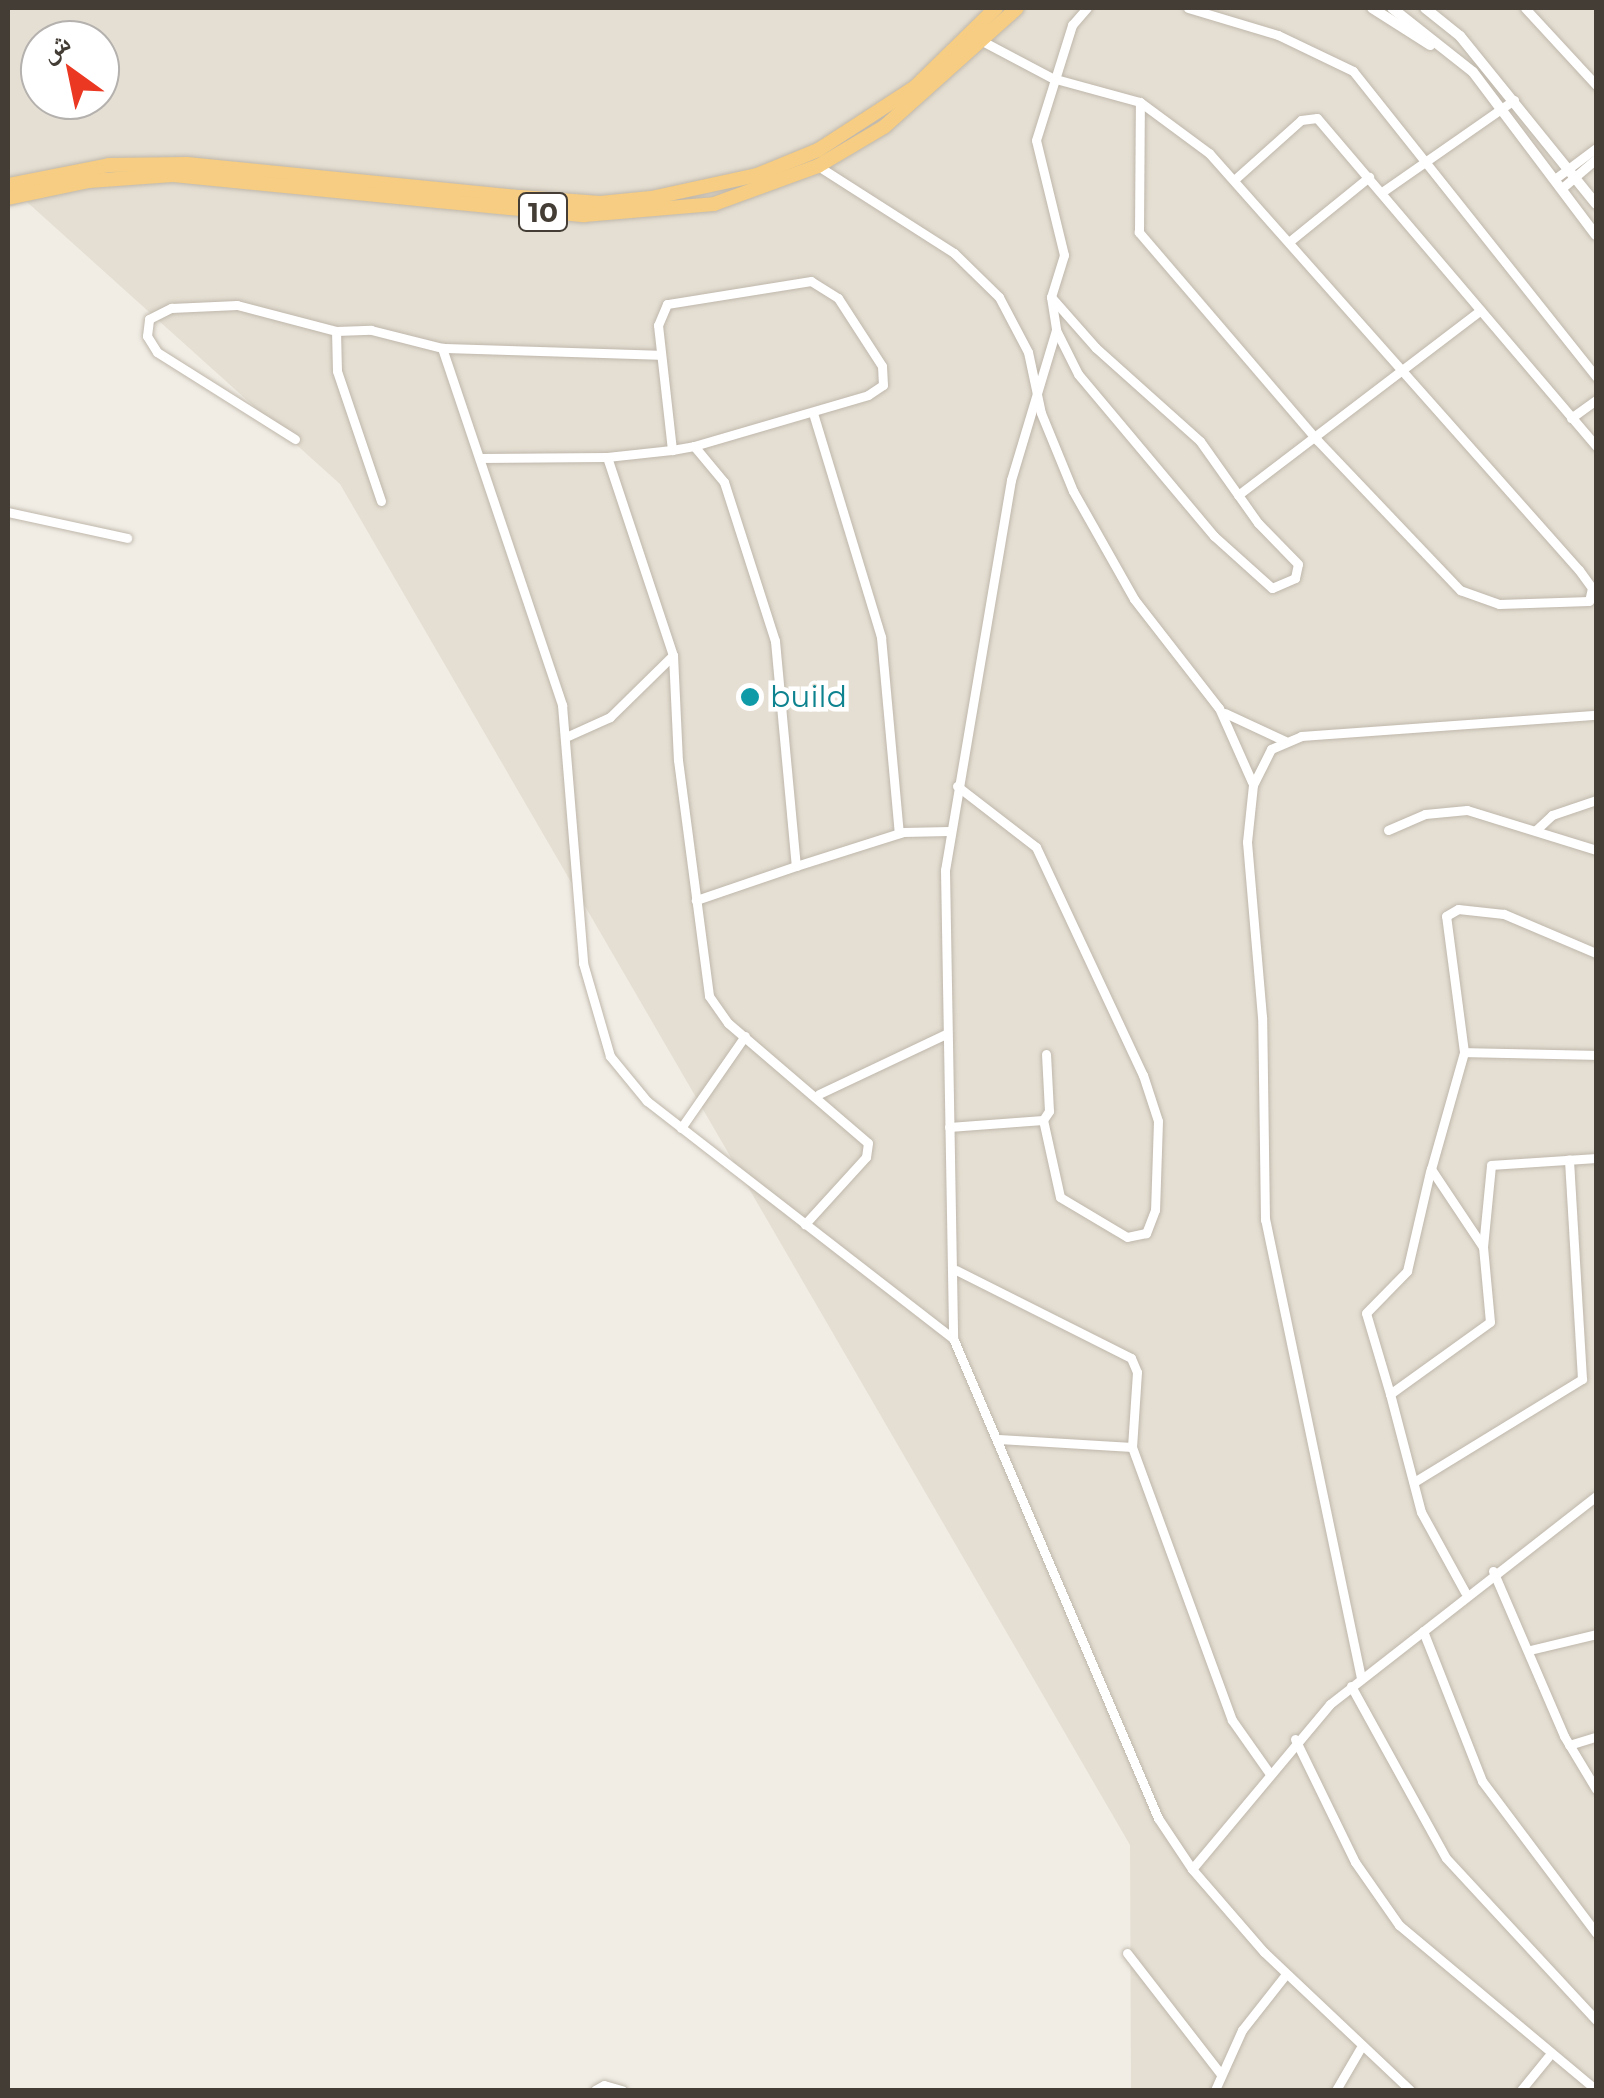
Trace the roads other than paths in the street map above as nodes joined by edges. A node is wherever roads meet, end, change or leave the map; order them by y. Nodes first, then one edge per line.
1 (996, 8) edge
2 (1017, 8) edge
3 (1088, 8) edge
4 (1188, 8) edge
5 (1372, 8) edge
6 (1392, 8) edge
7 (1424, 8) edge
8 (1525, 8) edge
9 (984, 42) junction
10 (1473, 72) junction
11 (1052, 78) junction
12 (1596, 85) edge
13 (1514, 100) junction
14 (1140, 102) junction
15 (1502, 110) junction
16 (1596, 148) edge
17 (1596, 159) edge
18 (1425, 164) junction
19 (818, 166) junction
20 (1572, 172) junction
21 (1369, 176) junction
22 (1234, 180) junction
23 (1559, 183) junction
24 (8, 185) edge
25 (1382, 192) junction
26 (8, 198) edge
27 (1596, 204) edge
28 (1596, 235) edge
29 (1290, 240) junction
30 (1051, 296) junction
31 (1481, 310) junction
32 (1056, 330) junction
33 (336, 331) junction
34 (442, 348) junction
35 (661, 355) junction
36 (1403, 371) junction
37 (1596, 377) edge
38 (1036, 388) junction
39 (1596, 400) edge
40 (813, 413) junction
41 (1572, 418) junction
42 (294, 439) dead end
43 (1317, 440) junction
44 (694, 446) junction
45 (1596, 446) edge
46 (672, 450) junction
47 (607, 456) junction
48 (480, 458) junction
49 (1238, 496) junction
50 (381, 501) dead end
51 (8, 512) edge
52 (127, 538) dead end
53 (673, 655) junction
54 (1219, 708) junction
55 (1596, 715) edge
56 (568, 736) junction
57 (1285, 741) junction
58 (1253, 785) junction
59 (957, 786) junction
60 (1596, 800) edge
61 (949, 830) junction
62 (1388, 830) dead end
63 (1536, 830) junction
64 (899, 833) junction
65 (1596, 850) edge
66 (796, 866) junction
67 (696, 900) junction
68 (1596, 953) edge
69 (946, 1034) junction
70 (745, 1036) junction
71 (1464, 1052) junction
72 (1046, 1054) dead end
73 (1596, 1055) edge
74 (818, 1094) junction
75 (1043, 1120) junction
76 (949, 1127) junction
77 (681, 1128) junction
78 (1596, 1158) edge
79 (1569, 1160) junction
80 (1431, 1169) junction
81 (805, 1224) junction
82 (1483, 1247) junction
83 (956, 1270) junction
84 (953, 1338) junction
85 (1596, 1377) edge
86 (1582, 1378) junction
87 (1390, 1394) junction
88 (998, 1439) junction
89 (1132, 1446) junction
90 (1414, 1482) junction
91 (1596, 1496) edge
92 (1493, 1572) junction
93 (1465, 1592) junction
94 (1423, 1632) junction
95 (1596, 1634) edge
96 (1530, 1650) junction
97 (1362, 1678) junction
98 (1351, 1686) junction
99 (1596, 1737) edge
100 (1295, 1739) junction
101 (1569, 1745) junction
102 (1270, 1774) junction
103 (1596, 1788) edge
104 (1192, 1869) junction
105 (1596, 1933) edge
106 (1127, 1953) dead end
107 (1286, 1974) junction
108 (1596, 2020) edge
109 (1360, 2049) junction
110 (1548, 2056) junction
111 (1221, 2074) junction
112 (595, 2090) edge
113 (622, 2090) edge
114 (1214, 2090) edge
115 (1336, 2090) edge
116 (1410, 2090) edge
117 (1521, 2090) edge
118 (1596, 2090) edge

1 - 24 highway, 10
2 - 9 highway, 10
3 - 11 street
4 - 18 street
5 - 10 street
6 - 10 street
7 - 13 street
8 - 12 street
9 - 11 street
9 - 19 highway, 10
10 - 15 street
11 - 14 street
11 - 30 street
13 - 15 street
13 - 20 street
14 - 22 street
14 - 43 street
15 - 18 street
15 - 23 street
16 - 20 street
17 - 20 street
18 - 25 street
18 - 37 street
19 - 26 highway, 10
19 - 38 street
20 - 23 street
20 - 27 street
21 - 22 street
21 - 25 street
21 - 29 street
22 - 29 street
23 - 28 street
25 - 31 street
29 - 36 street
30 - 32 street
30 - 49 street
31 - 36 street
31 - 41 street
32 - 38 street
32 - 49 street
33 - 34 street
33 - 42 street
33 - 50 street
34 - 35 street
34 - 48 street
35 - 40 street
35 - 46 street
36 - 43 street
36 - 43 street
38 - 54 street
38 - 59 street
39 - 41 street
40 - 44 street
40 - 64 street
41 - 45 street
43 - 49 street
44 - 46 street
44 - 66 street
46 - 47 street
47 - 48 street
47 - 53 street
48 - 56 street
51 - 52 street
53 - 56 street
53 - 67 street
54 - 57 street
54 - 58 street
55 - 57 street
56 - 77 street
57 - 58 street
58 - 97 street
59 - 61 street
59 - 75 street
60 - 63 street
61 - 64 street
61 - 69 street
62 - 63 street
63 - 65 street
64 - 66 street
66 - 67 street
67 - 70 street
68 - 71 street
69 - 74 street
69 - 76 street
70 - 74 street
70 - 77 street
71 - 73 street
71 - 80 street
72 - 75 street
74 - 81 street
75 - 76 street
76 - 83 street
77 - 81 street
78 - 79 street
79 - 82 street
79 - 86 street
80 - 82 street
80 - 87 street
81 - 84 street
82 - 87 street
83 - 84 street
83 - 89 street
84 - 88 street
85 - 86 street
86 - 90 street
87 - 90 street
88 - 89 street
88 - 104 street
89 - 102 street
90 - 93 street
91 - 92 street
92 - 93 street
92 - 96 street
93 - 94 street
94 - 97 street
94 - 105 street
95 - 96 street
96 - 101 street
97 - 98 street
98 - 100 street
98 - 108 street
99 - 101 street
100 - 102 street
100 - 110 street
101 - 103 street
102 - 104 street
104 - 107 street
106 - 111 street
107 - 109 street
107 - 111 street
109 - 115 street
109 - 116 street
110 - 117 street
110 - 118 street
111 - 114 street
112 - 113 street

